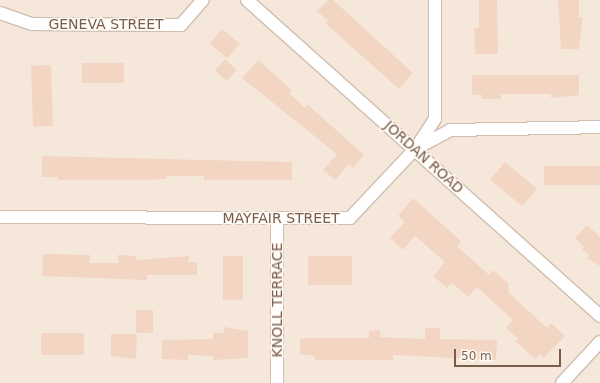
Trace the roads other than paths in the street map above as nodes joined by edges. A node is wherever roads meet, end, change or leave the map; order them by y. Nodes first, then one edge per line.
1 (203, 0) edge
2 (247, 0) edge
3 (435, 0) edge
4 (0, 13) edge
5 (600, 127) edge
6 (415, 149) junction
7 (0, 217) edge
8 (277, 218) junction
9 (600, 316) edge
10 (600, 342) edge
11 (276, 383) edge
12 (562, 383) edge

1 - 4 street, GENEVA STREET
2 - 6 street, JORDAN ROAD
3 - 6 street
5 - 6 street, MAYFAIR STREET
6 - 8 street, MAYFAIR STREET
6 - 9 street, JORDAN ROAD
7 - 8 street, MAYFAIR STREET
8 - 11 street, KNOLL TERRACE
10 - 12 street

